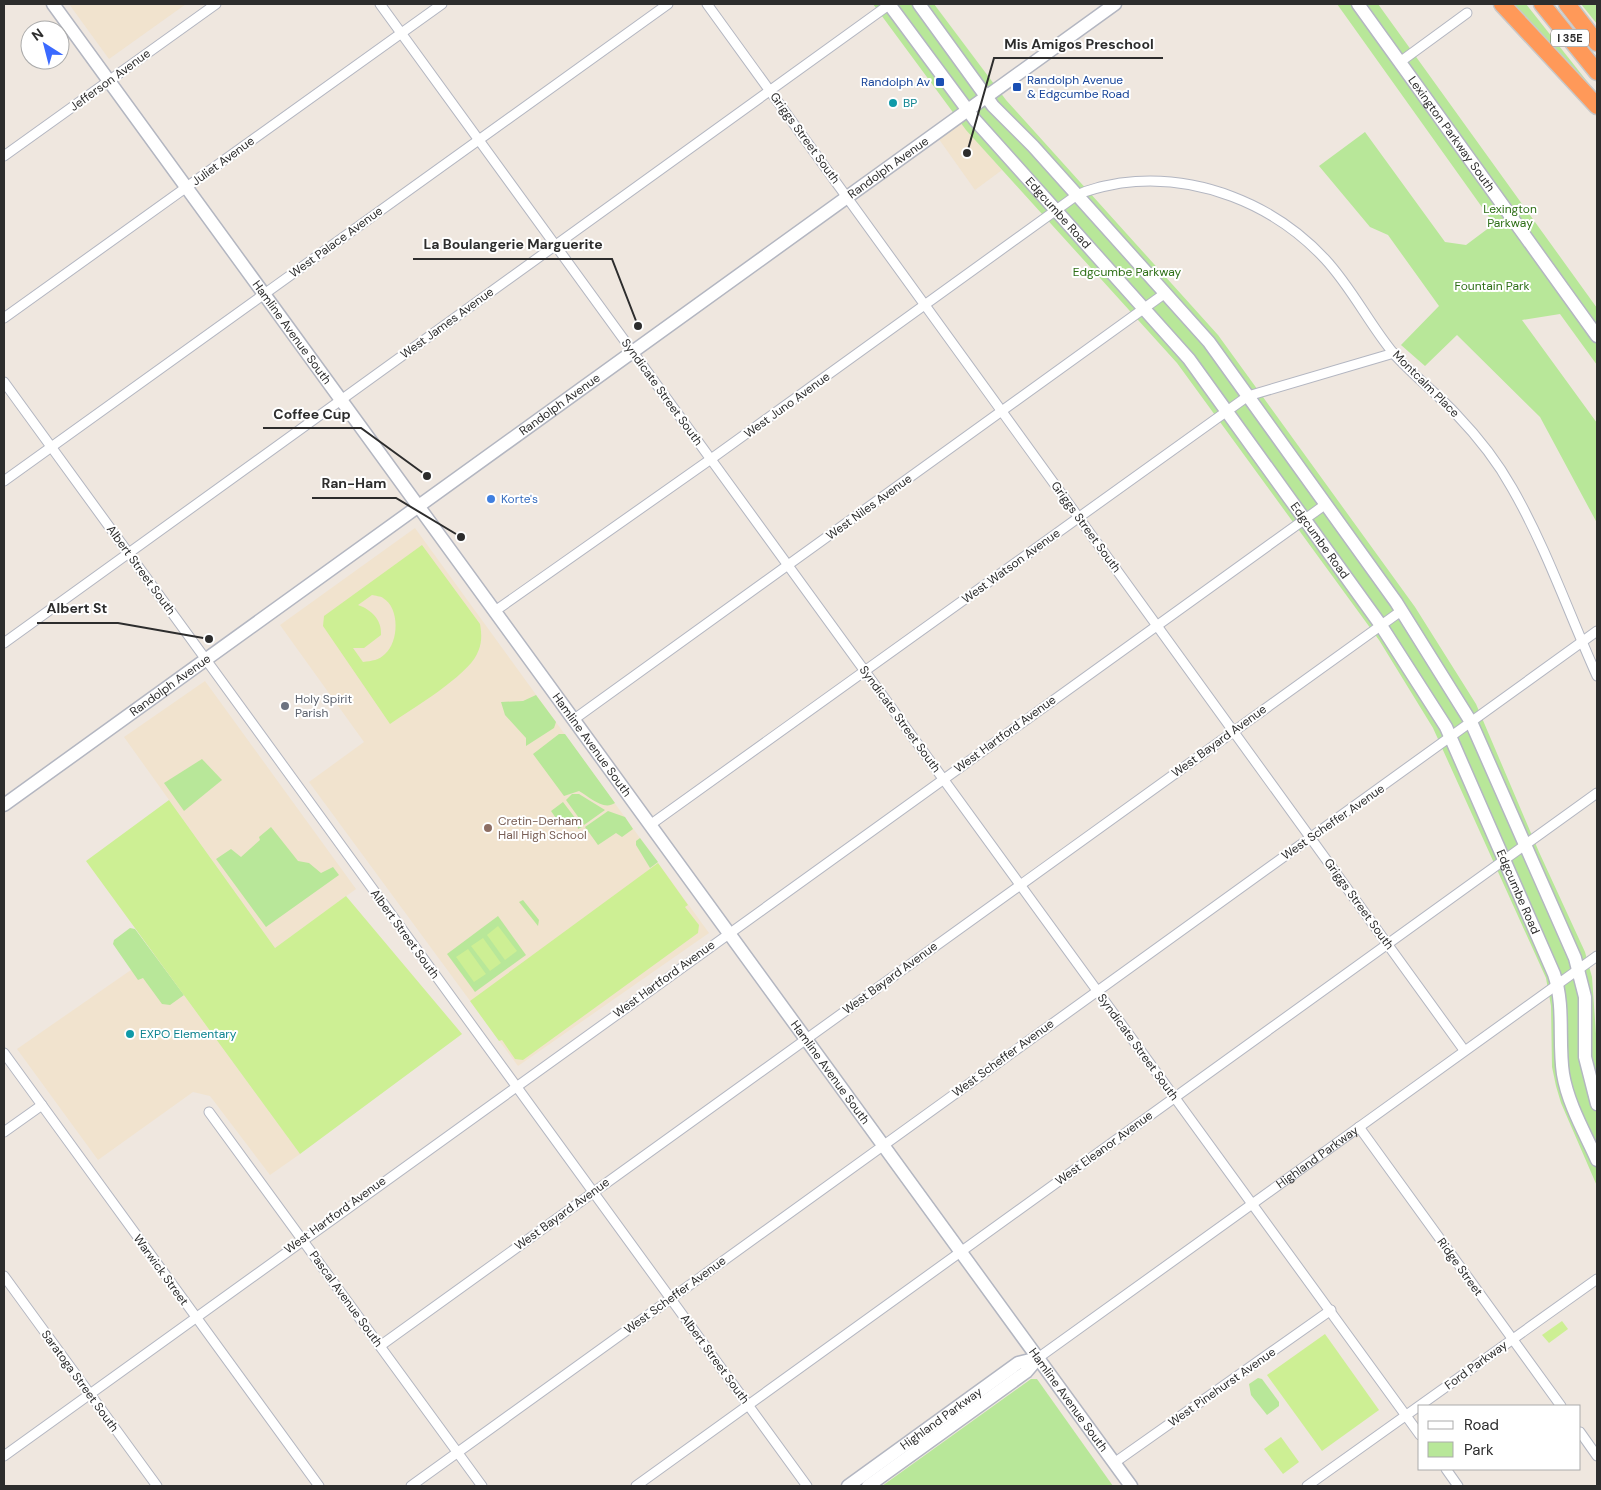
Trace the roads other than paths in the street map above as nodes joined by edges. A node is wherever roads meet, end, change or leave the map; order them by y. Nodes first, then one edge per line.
1 (53, 4) edge
2 (216, 4) edge
3 (380, 4) edge
4 (442, 4) edge
5 (668, 4) edge
6 (707, 4) edge
7 (890, 4) edge
8 (919, 4) edge
9 (1115, 4) edge
10 (1358, 4) edge
11 (1502, 4) edge
12 (1542, 4) edge
13 (1567, 4) edge
14 (1468, 14) dead end
15 (402, 33) junction
16 (1597, 43) edge
17 (1400, 62) junction
18 (1597, 72) edge
19 (109, 80) junction
20 (770, 90) junction
21 (986, 97) junction
22 (1597, 106) edge
23 (967, 110) junction
24 (479, 140) junction
25 (4, 156) edge
26 (187, 188) junction
27 (1077, 195) junction
28 (847, 197) junction
29 (1056, 211) junction
30 (555, 245) junction
31 (264, 294) junction
32 (1164, 294) junction
33 (925, 305) junction
34 (1145, 308) junction
35 (4, 318) edge
36 (1597, 336) edge
37 (632, 351) junction
38 (1394, 353) junction
39 (4, 382) edge
40 (1248, 396) junction
41 (340, 399) junction
42 (1002, 411) junction
43 (1227, 411) junction
44 (51, 447) junction
45 (711, 459) junction
46 (4, 481) edge
47 (1326, 504) junction
48 (418, 505) junction
49 (1079, 517) junction
50 (1304, 519) junction
51 (128, 553) junction
52 (788, 565) junction
53 (495, 611) junction
54 (1401, 611) junction
55 (1380, 624) junction
56 (1157, 625) junction
57 (1597, 631) edge
58 (1582, 642) junction
59 (4, 643) edge
60 (206, 660) junction
61 (865, 671) junction
62 (1597, 676) edge
63 (574, 720) junction
64 (1471, 722) junction
65 (1233, 730) junction
66 (1450, 737) junction
67 (943, 779) junction
68 (1597, 793) edge
69 (4, 805) edge
70 (650, 825) junction
71 (1310, 837) junction
72 (1524, 845) junction
73 (1505, 862) junction
74 (1019, 884) junction
75 (728, 933) junction
76 (1388, 944) junction
77 (1597, 956) edge
78 (1578, 969) junction
79 (1558, 984) junction
80 (1097, 991) junction
81 (806, 1039) junction
82 (1464, 1050) junction
83 (4, 1053) edge
84 (516, 1085) junction
85 (1174, 1098) junction
86 (1597, 1104) edge
87 (42, 1105) junction
88 (210, 1112) dead end
89 (1359, 1127) junction
90 (4, 1132) edge
91 (882, 1144) junction
92 (1597, 1160) edge
93 (594, 1192) junction
94 (1251, 1204) junction
95 (302, 1239) junction
96 (959, 1252) junction
97 (4, 1276) edge
98 (1597, 1279) edge
99 (671, 1298) junction
100 (1331, 1310) junction
101 (194, 1316) junction
102 (1513, 1339) junction
103 (380, 1346) junction
104 (1038, 1358) junction
105 (89, 1393) junction
106 (748, 1405) junction
107 (1421, 1405) edge
108 (1560, 1405) edge
109 (1418, 1407) edge
110 (1406, 1416) junction
111 (1418, 1431) edge
112 (1581, 1433) edge
113 (458, 1452) junction
114 (4, 1456) edge
115 (1597, 1456) edge
116 (1114, 1463) junction
117 (1447, 1470) edge
118 (156, 1486) edge
119 (319, 1486) edge
120 (411, 1486) edge
121 (482, 1486) edge
122 (636, 1486) edge
123 (807, 1486) edge
124 (848, 1486) edge
125 (868, 1486) edge
126 (1131, 1486) edge
127 (1307, 1486) edge
128 (1458, 1486) edge

1 - 19 street, Hamline Avenue South
2 - 19 street, Jefferson Avenue
3 - 15 street, Syndicate Street South
4 - 15 street, Juliet Avenue
5 - 24 street, West Palace Avenue
6 - 20 street, Griggs Street South
7 - 20 street, West James Avenue
7 - 23 street, Edgcumbe Road
8 - 21 street, Edgcumbe Road
9 - 21 street, Randolph Avenue
10 - 17 street, Lexington Parkway South
11 - 22 highway
12 - 18 highway, I 35E
13 - 16 highway, I 35E
14 - 17 street
15 - 24 street, Syndicate Street South
15 - 26 street, Juliet Avenue
17 - 36 street, Lexington Parkway South
19 - 25 street, Jefferson Avenue
19 - 26 street, Hamline Avenue South
20 - 28 street, Griggs Street South
20 - 30 street, West James Avenue
21 - 23 street, Randolph Avenue
21 - 27 street, Edgcumbe Road
23 - 28 street, Randolph Avenue
23 - 29 street, Edgcumbe Road
24 - 30 street, Syndicate Street South
24 - 31 street, West Palace Avenue
26 - 31 street, Hamline Avenue South
26 - 35 street, Juliet Avenue
27 - 29 street, West Juno Avenue
27 - 32 street, Edgcumbe Road
27 - 38 street, Montcalm Place
28 - 33 street, Griggs Street South
28 - 37 street, Randolph Avenue
29 - 33 street, West Juno Avenue
29 - 34 street, Edgcumbe Road
30 - 37 street, Syndicate Street South
30 - 41 street, West James Avenue
31 - 41 street, Hamline Avenue South
31 - 44 street, West Palace Avenue
32 - 34 street, West Niles Avenue
32 - 40 street, Edgcumbe Road
33 - 42 street, Griggs Street South
33 - 45 street, West Juno Avenue
34 - 42 street, West Niles Avenue
34 - 43 street, Edgcumbe Road
37 - 45 street, Syndicate Street South
37 - 48 street, Randolph Avenue
38 - 40 street, West Watson Avenue
38 - 58 street, Montcalm Place
39 - 44 street, Albert Street South
40 - 43 street, West Watson Avenue
40 - 47 street, Edgcumbe Road
41 - 48 street, Hamline Avenue South
41 - 51 street, West James Avenue
42 - 49 street, Griggs Street South
42 - 52 street, West Niles Avenue
43 - 49 street, West Watson Avenue
43 - 50 street, Edgcumbe Road
44 - 46 street, West Palace Avenue
44 - 51 street, Albert Street South
45 - 52 street, Syndicate Street South
45 - 53 street, West Juno Avenue
47 - 50 street, West Hartford Avenue
47 - 54 street, Edgcumbe Road
48 - 53 street, Hamline Avenue South
48 - 60 street, Randolph Avenue
49 - 56 street, Griggs Street South
49 - 61 street, West Watson Avenue
50 - 55 street, Edgcumbe Road
50 - 56 street, West Hartford Avenue
51 - 59 street, West James Avenue
51 - 60 street, Albert Street South
52 - 61 street, Syndicate Street South
52 - 63 street, West Niles Avenue
53 - 63 street, Hamline Avenue South
54 - 55 street, West Bayard Avenue
54 - 64 street, Edgcumbe Road
55 - 65 street, West Bayard Avenue
55 - 66 street, Edgcumbe Road
56 - 65 street, Griggs Street South
56 - 67 street, West Hartford Avenue
57 - 58 street, West Scheffer Avenue
58 - 62 street, Montcalm Place
58 - 64 street, West Scheffer Avenue
60 - 69 street, Randolph Avenue
60 - 84 street, Albert Street South
61 - 67 street, Syndicate Street South
61 - 70 street, West Watson Avenue
63 - 70 street, Hamline Avenue South
64 - 66 street, West Scheffer Avenue
64 - 72 street, Edgcumbe Road
65 - 71 street, Griggs Street South
65 - 74 street, West Bayard Avenue
66 - 71 street, West Scheffer Avenue
66 - 73 street, Edgcumbe Road
67 - 74 street, Syndicate Street South
67 - 75 street, West Hartford Avenue
68 - 72 street, West Eleanor Avenue
70 - 75 street, Hamline Avenue South
71 - 76 street, Griggs Street South
71 - 80 street, West Scheffer Avenue
72 - 73 street, West Eleanor Avenue
72 - 78 street, Edgcumbe Road
73 - 76 street, West Eleanor Avenue
73 - 79 street, Edgcumbe Road
74 - 80 street, Syndicate Street South
74 - 81 street, West Bayard Avenue
75 - 81 street, Hamline Avenue South
75 - 84 street, West Hartford Avenue
76 - 82 street, Griggs Street South
76 - 85 street, West Eleanor Avenue
77 - 78 street, Highland Parkway
78 - 79 street, Highland Parkway
78 - 86 street, Edgcumbe Road
79 - 82 street, Highland Parkway
79 - 92 street, Edgcumbe Road
80 - 85 street, Syndicate Street South
80 - 91 street, West Scheffer Avenue
81 - 91 street, Hamline Avenue South
81 - 93 street, West Bayard Avenue
82 - 89 street, Highland Parkway
83 - 87 street, Warwick Street
84 - 93 street, Albert Street South
84 - 95 street, West Hartford Avenue
85 - 94 street, Syndicate Street South
85 - 96 street, West Eleanor Avenue
87 - 90 street
87 - 101 street, Warwick Street
88 - 95 street, Pascal Avenue South
89 - 94 street, Highland Parkway
89 - 102 street, Ridge Street
91 - 96 street, Hamline Avenue South
91 - 99 street, West Scheffer Avenue
93 - 99 street, Albert Street South
93 - 103 street, West Bayard Avenue
94 - 100 street, Syndicate Street South
94 - 104 street, Highland Parkway
95 - 101 street, West Hartford Avenue
95 - 103 street, Pascal Avenue South
96 - 104 street, Hamline Avenue South
96 - 106 street, West Eleanor Avenue
97 - 105 street, Saratoga Street South
98 - 102 street, Ford Parkway
99 - 106 street, Albert Street South
99 - 113 street, West Scheffer Avenue
100 - 110 street, Syndicate Street South
100 - 116 street, West Pinehurst Avenue
101 - 105 street, West Hartford Avenue
101 - 119 street, Warwick Street
102 - 107 street, Ford Parkway
102 - 108 street, Ridge Street
103 - 113 street, Pascal Avenue South
104 - 116 street, Hamline Avenue South
104 - 124 street, Highland Parkway
104 - 125 street, Highland Parkway
105 - 114 street, West Hartford Avenue
105 - 118 street, Saratoga Street South
106 - 122 street, West Eleanor Avenue
106 - 123 street, Albert Street South
109 - 110 street, Ford Parkway
110 - 111 street, Syndicate Street South
110 - 127 street, Ford Parkway
112 - 115 street
113 - 120 street, West Scheffer Avenue
113 - 121 street, Pascal Avenue South
116 - 126 street, Hamline Avenue South
117 - 128 street

